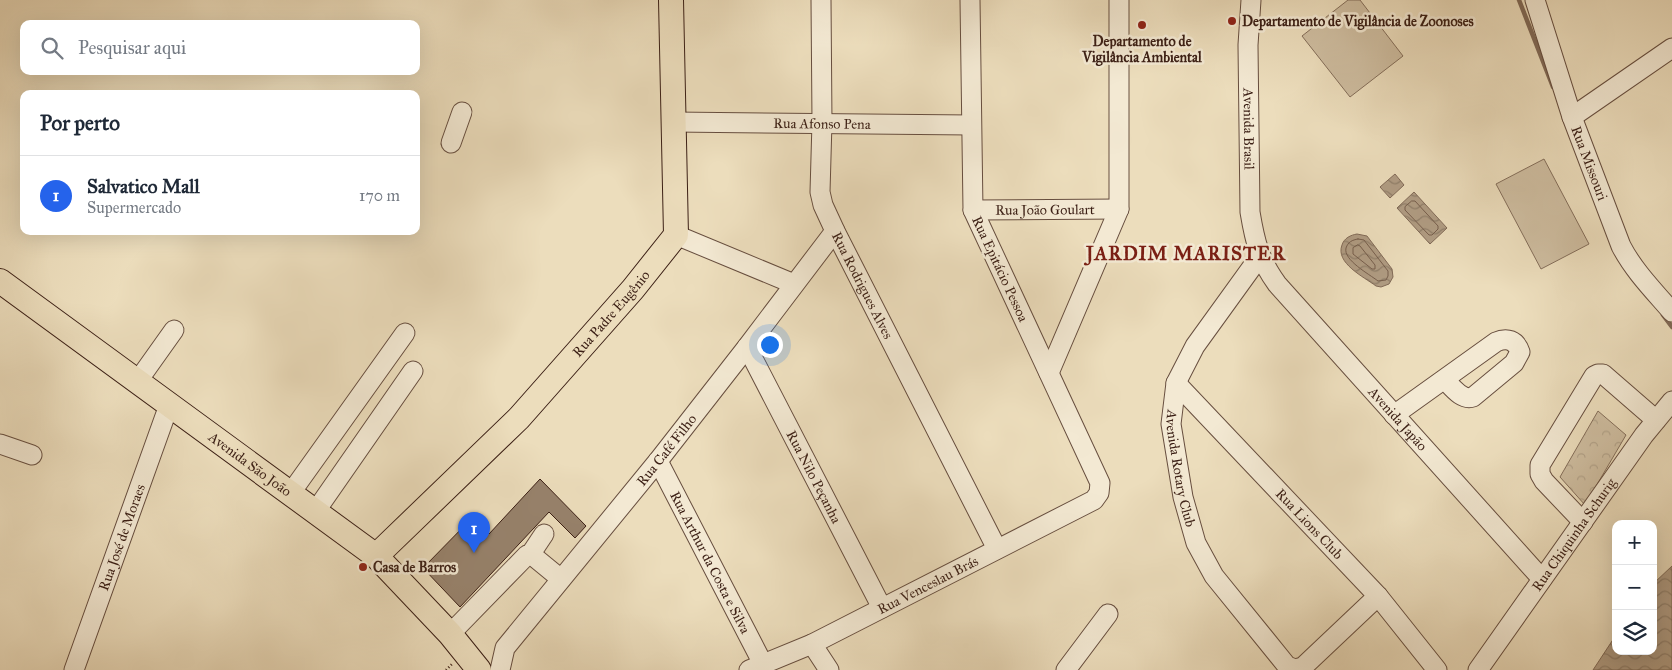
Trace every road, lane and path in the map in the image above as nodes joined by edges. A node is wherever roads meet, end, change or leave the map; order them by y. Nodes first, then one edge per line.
1 (671, 0) edge
2 (821, 0) edge
3 (970, 0) edge
4 (1119, 0) edge
5 (1251, 0) edge
6 (1535, 0) edge
7 (1672, 48) edge
8 (462, 112) dead end
9 (1572, 117) junction
10 (673, 122) junction
11 (822, 122) junction
12 (972, 125) junction
13 (451, 143) dead end
14 (1119, 209) junction
15 (973, 210) junction
16 (834, 230) junction
17 (676, 235) junction
18 (1260, 256) junction
19 (0, 281) edge
20 (794, 284) junction
21 (1672, 312) edge
22 (174, 330) dead end
23 (405, 333) dead end
24 (747, 347) junction
25 (413, 371) dead end
26 (1049, 373) junction
27 (1444, 380) dead end
28 (137, 382) junction
29 (1176, 383) junction
30 (1672, 401) edge
31 (169, 405) junction
32 (1394, 414) junction
33 (1656, 420) junction
34 (0, 444) edge
35 (32, 455) dead end
36 (658, 461) junction
37 (1100, 493) joint
38 (290, 494) junction
39 (315, 512) junction
40 (1583, 522) junction
41 (544, 534) dead end
42 (997, 549) junction
43 (530, 555) junction
44 (376, 556) junction
45 (561, 579) junction
46 (1542, 579) junction
47 (1378, 596) junction
48 (882, 608) junction
49 (1108, 614) dead end
50 (450, 634) junction
51 (812, 644) junction
52 (756, 667) edge
53 (74, 670) edge
54 (479, 670) edge
55 (500, 670) edge
56 (829, 670) edge
57 (1066, 670) edge
58 (1295, 670) edge
59 (1438, 670) edge
60 (1478, 670) edge

1 - 10 main road
2 - 11 street, Rua Rodrigues Alves
3 - 12 street, Rua Epitácio Pessoa
4 - 14 street
5 - 18 street, Avenida Brasil
6 - 9 street, Rua Missouri
7 - 9 street
8 - 13 street
9 - 21 street, Rua Missouri
10 - 11 street, Rua Afonso Pena
10 - 17 main road
11 - 12 street, Rua Afonso Pena
11 - 16 street, Rua Rodrigues Alves
12 - 15 street, Rua Epitácio Pessoa
14 - 15 street, Rua João Goulart
14 - 26 street
15 - 26 street, Rua Epitácio Pessoa
16 - 20 street, Rua Café Filho
16 - 42 street, Rua Rodrigues Alves
17 - 20 street
17 - 44 main road, Rua Padre Eugênio
18 - 29 street, Avenida Rotary Club
18 - 32 street, Avenida Japão
19 - 28 main road, Avenida São João
20 - 24 street, Rua Café Filho
22 - 28 street
23 - 38 street
24 - 36 street, Rua Café Filho
24 - 48 street, Rua Nilo Peçanha
25 - 39 street
26 - 37 street, Rua Epitácio Pessoa
27 - 32 street
28 - 31 main road, Avenida São João
29 - 47 street, Rua Lions Club
29 - 58 street, Avenida Rotary Club
30 - 33 street, Rua Chiquinha Schurig
31 - 38 main road, Avenida São João
31 - 53 street, Rua José de Moraes
32 - 46 street, Avenida Japão
33 - 40 street, Rua Chiquinha Schurig
33 - 40 street
34 - 35 street
36 - 45 street, Rua Café Filho
36 - 52 street, Rua Arthur da Costa e Silva
37 - 42 street, Rua Venceslau Brás
38 - 39 main road, Avenida São João
39 - 44 main road, Avenida São João
40 - 46 street, Rua Chiquinha Schurig
41 - 43 street
42 - 48 street, Rua Venceslau Brás
43 - 45 street
43 - 50 street
44 - 50 main road, Avenida São João
45 - 55 street, Rua Café Filho
46 - 60 street, Rua Chiquinha Schurig
47 - 58 street
47 - 59 street, Rua Lions Club
48 - 51 street, Rua Venceslau Brás
49 - 57 street
50 - 54 main road, Avenida São João
51 - 52 street, Rua Venceslau Brás
51 - 56 street

